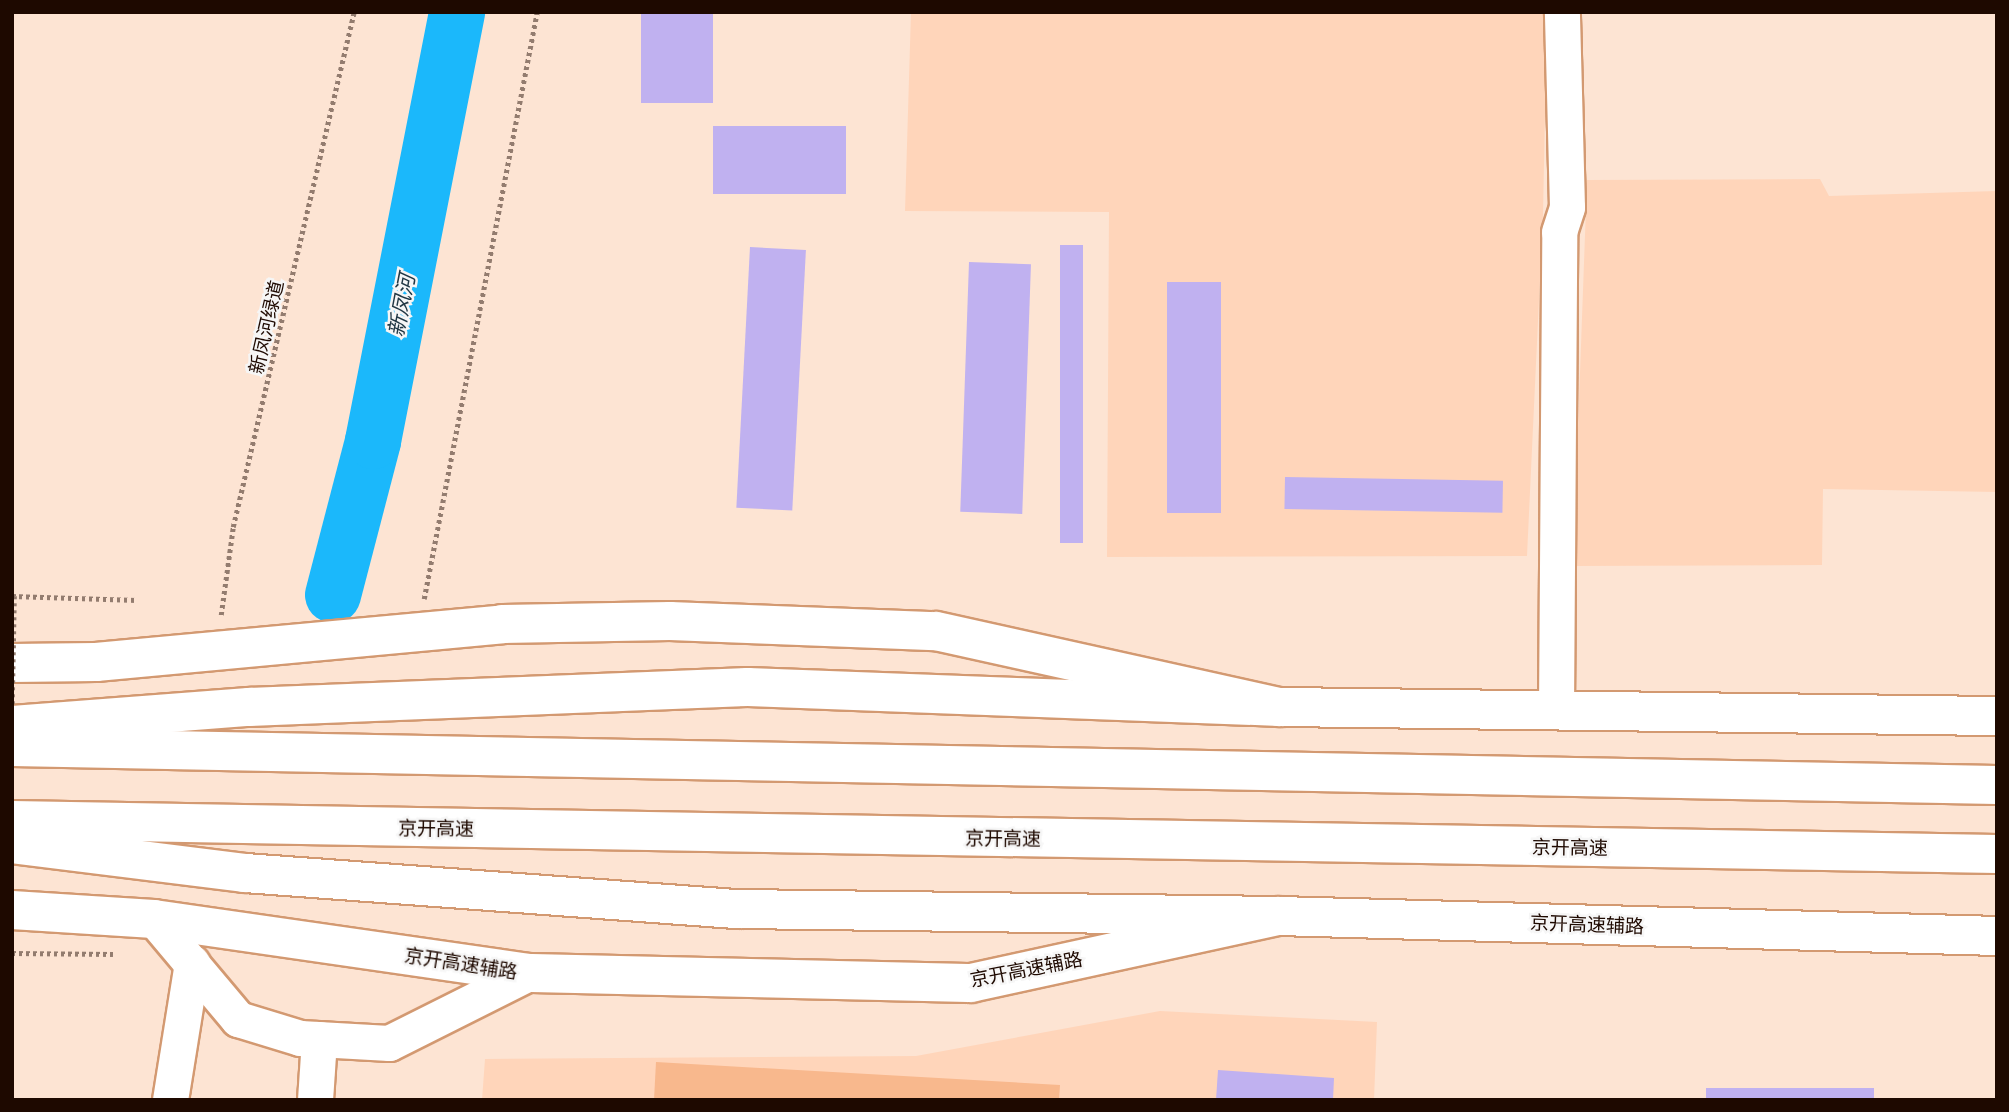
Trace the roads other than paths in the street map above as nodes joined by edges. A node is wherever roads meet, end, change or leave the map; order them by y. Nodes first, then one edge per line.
1 (1562, 12) edge
2 (12, 663) edge
3 (1280, 707) junction
4 (1556, 710) junction
5 (1997, 716) edge
6 (12, 725) edge
7 (12, 747) edge
8 (1995, 785) edge
9 (12, 820) edge
10 (12, 844) edge
11 (1996, 854) edge
12 (12, 910) edge
13 (1278, 916) junction
14 (154, 919) junction
15 (1997, 936) edge
16 (192, 963) junction
17 (530, 973) junction
18 (321, 1039) junction
19 (170, 1100) edge
20 (315, 1100) edge

1 - 4 street
2 - 3 main road
3 - 4 main road
3 - 6 main road
4 - 5 main road
7 - 8 main road
9 - 11 main road, 京开高速
10 - 13 main road
12 - 14 main road, 京开高速辅路
13 - 15 main road, 京开高速辅路
13 - 17 main road, 京开高速辅路
14 - 16 street
14 - 17 main road, 京开高速辅路
16 - 18 street
16 - 19 street
17 - 18 street
18 - 20 street

